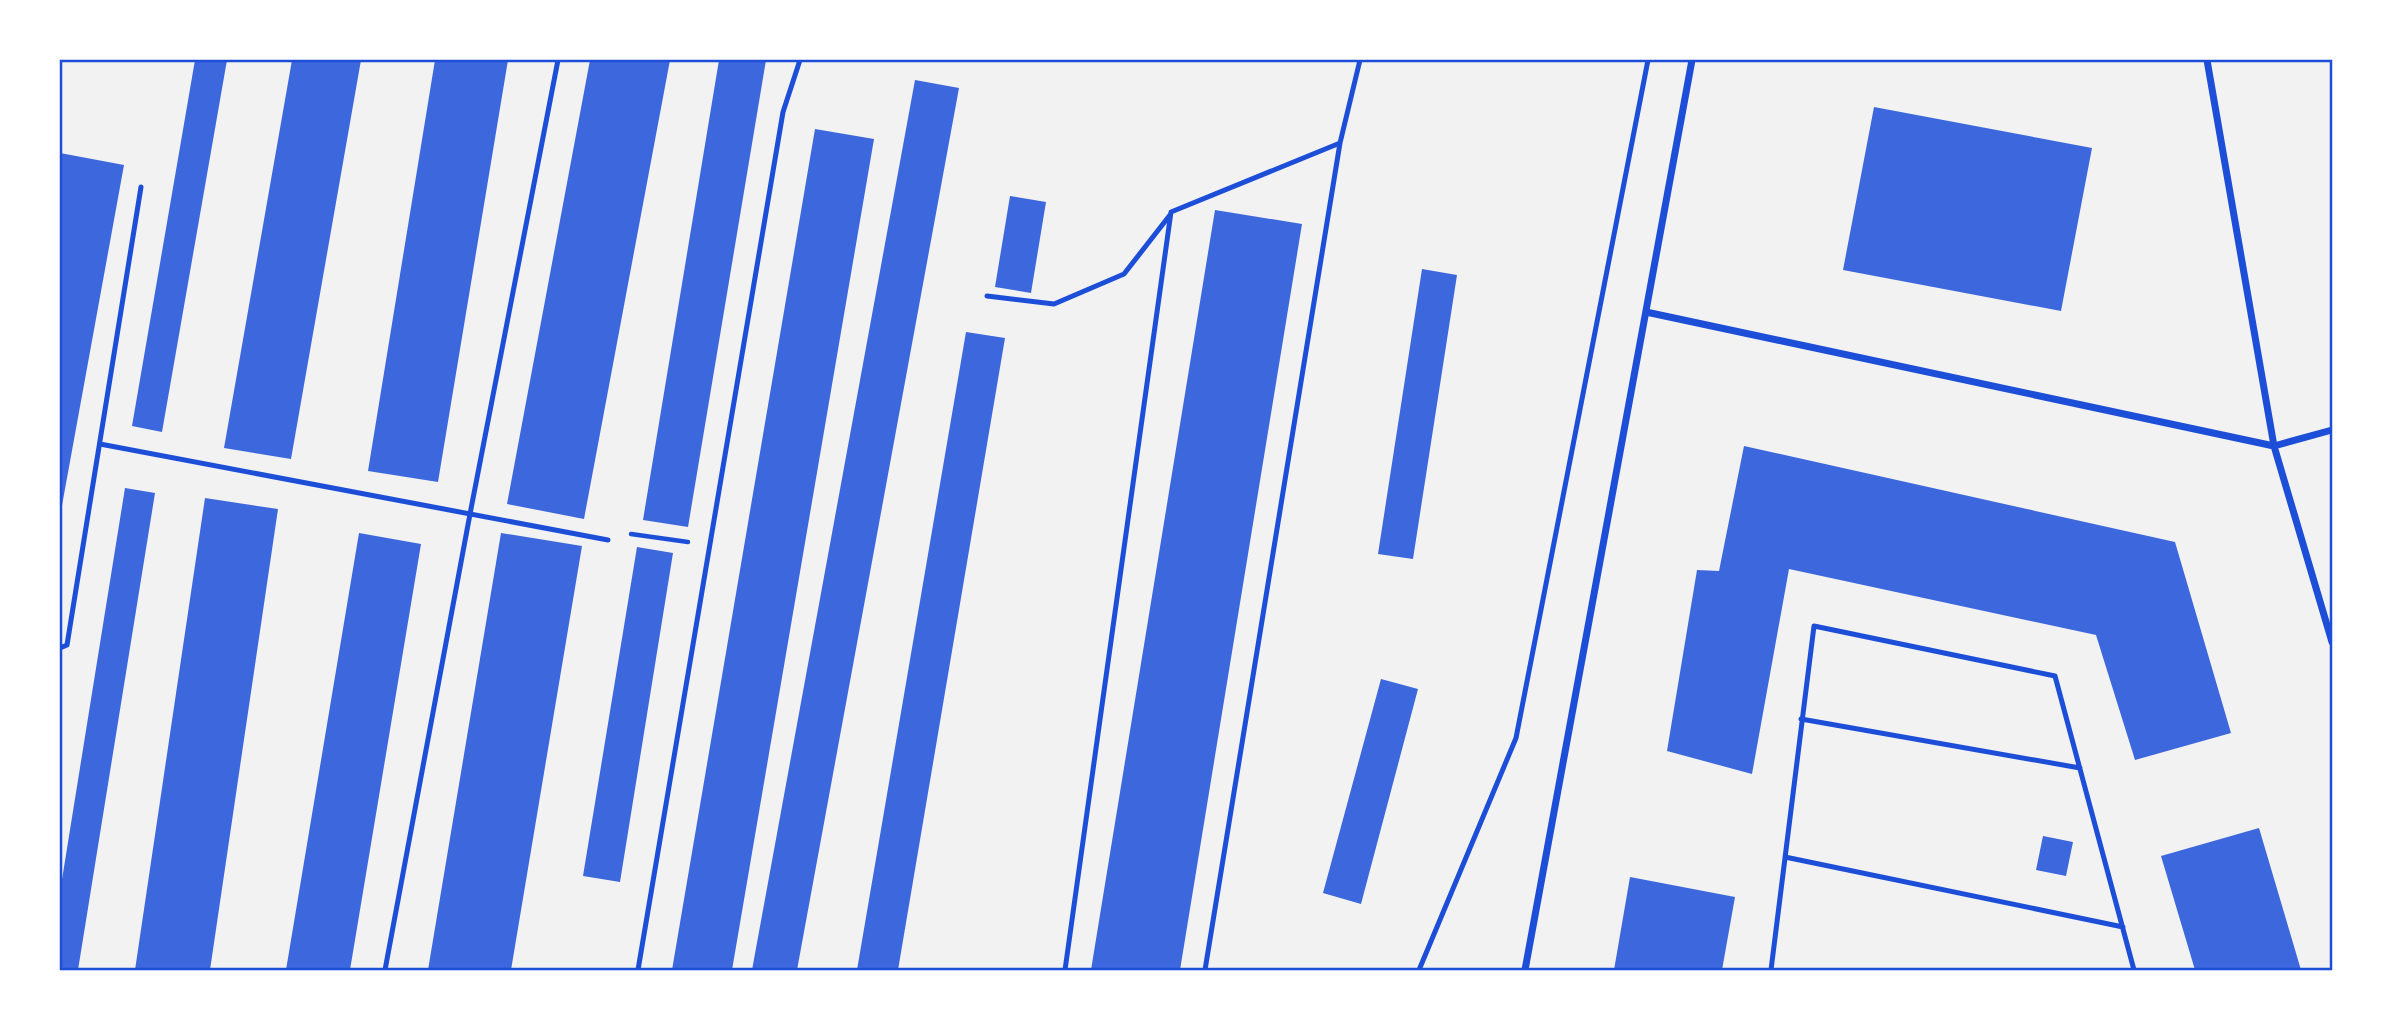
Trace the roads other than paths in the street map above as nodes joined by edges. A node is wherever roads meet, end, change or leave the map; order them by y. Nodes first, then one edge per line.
1 (558, 60) edge
2 (800, 60) edge
3 (1360, 60) edge
4 (1647, 60) edge
5 (1692, 60) edge
6 (2207, 60) edge
7 (1340, 143) junction
8 (141, 187) dead end
9 (1171, 212) junction
10 (987, 296) dead end
11 (1646, 313) junction
12 (2333, 430) edge
13 (100, 444) junction
14 (2274, 446) junction
15 (470, 514) junction
16 (608, 540) road end
17 (2333, 642) edge
18 (60, 648) edge
19 (1801, 719) junction
20 (2080, 768) junction
21 (1785, 857) junction
22 (2123, 927) junction
23 (386, 971) edge
24 (638, 971) edge
25 (1065, 971) edge
26 (1206, 971) edge
27 (1419, 971) edge
28 (1525, 971) edge
29 (1771, 971) edge
30 (2134, 971) edge

1 - 15 lane
2 - 24 lane
3 - 7 lane
4 - 27 lane
5 - 11 street
6 - 14 street
7 - 9 lane
7 - 26 lane
8 - 13 lane
9 - 10 lane
9 - 25 lane
11 - 14 street
11 - 28 street
12 - 14 street
13 - 15 lane
13 - 18 lane
14 - 17 street
15 - 16 lane
15 - 23 lane
19 - 20 lane
19 - 20 lane
19 - 21 lane
20 - 22 lane
21 - 22 lane
21 - 29 lane
22 - 30 lane

